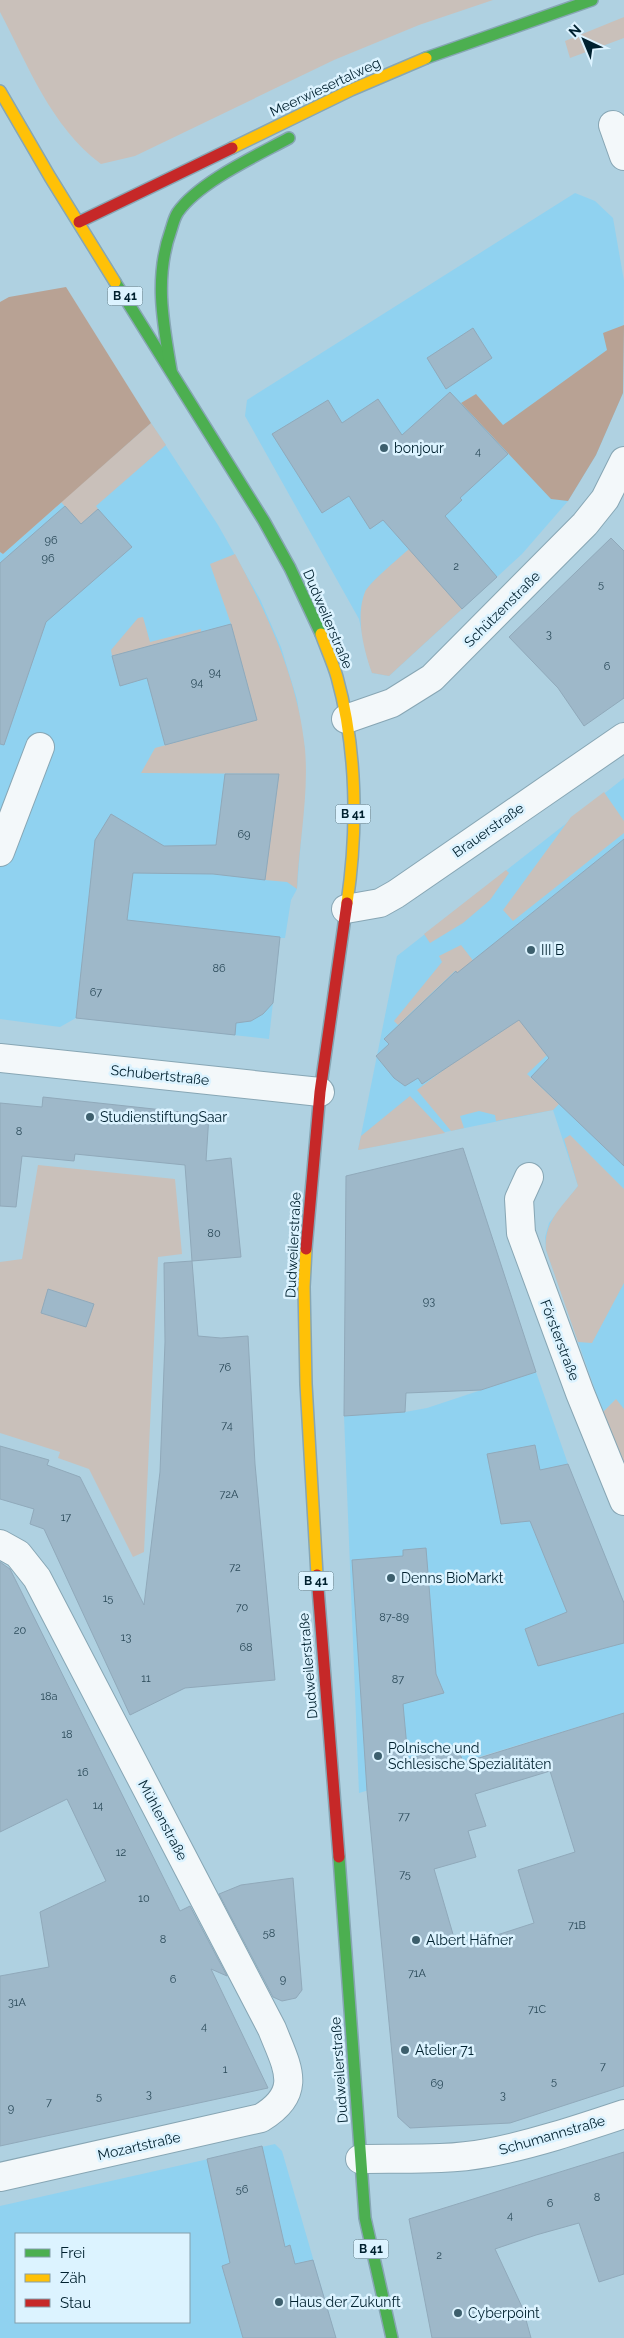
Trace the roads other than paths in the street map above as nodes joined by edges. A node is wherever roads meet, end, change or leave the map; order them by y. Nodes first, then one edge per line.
1 (592, 0) edge
2 (351, 90) junction
3 (0, 91) edge
4 (324, 116) dead end
5 (613, 125) dead end
6 (300, 132) dead end
7 (624, 156) edge
8 (79, 222) junction
9 (171, 370) junction
10 (624, 461) edge
11 (346, 719) junction
12 (624, 737) edge
13 (40, 747) dead end
14 (0, 852) edge
15 (346, 909) junction
16 (0, 1058) edge
17 (320, 1092) junction
18 (529, 1177) dead end
19 (624, 1501) edge
20 (0, 1544) edge
21 (275, 2110) joint
22 (624, 2114) edge
23 (360, 2159) junction
24 (0, 2177) edge
25 (392, 2338) edge

1 - 2 main road, Meerwiesertalweg
2 - 4 main road
2 - 8 main road, Meerwiesertalweg
3 - 8 main road, B 41
5 - 7 street
6 - 9 main road
8 - 9 main road, Dudweilerstraße / B 41
9 - 11 main road, Dudweilerstraße / B 41
10 - 11 street, Schützenstraße
11 - 15 main road, Dudweilerstraße / B 41
12 - 15 street, Brauerstraße
13 - 14 street
15 - 17 main road, Dudweilerstraße / B 41
16 - 17 street, Schubertstraße
17 - 23 main road, Dudweilerstraße / B 41
18 - 19 street, Försterstraße
20 - 21 street, Mühlenstraße
21 - 24 street, Mozartstraße
22 - 23 street, Schumannstraße
23 - 25 main road, Dudweilerstraße / B 41

